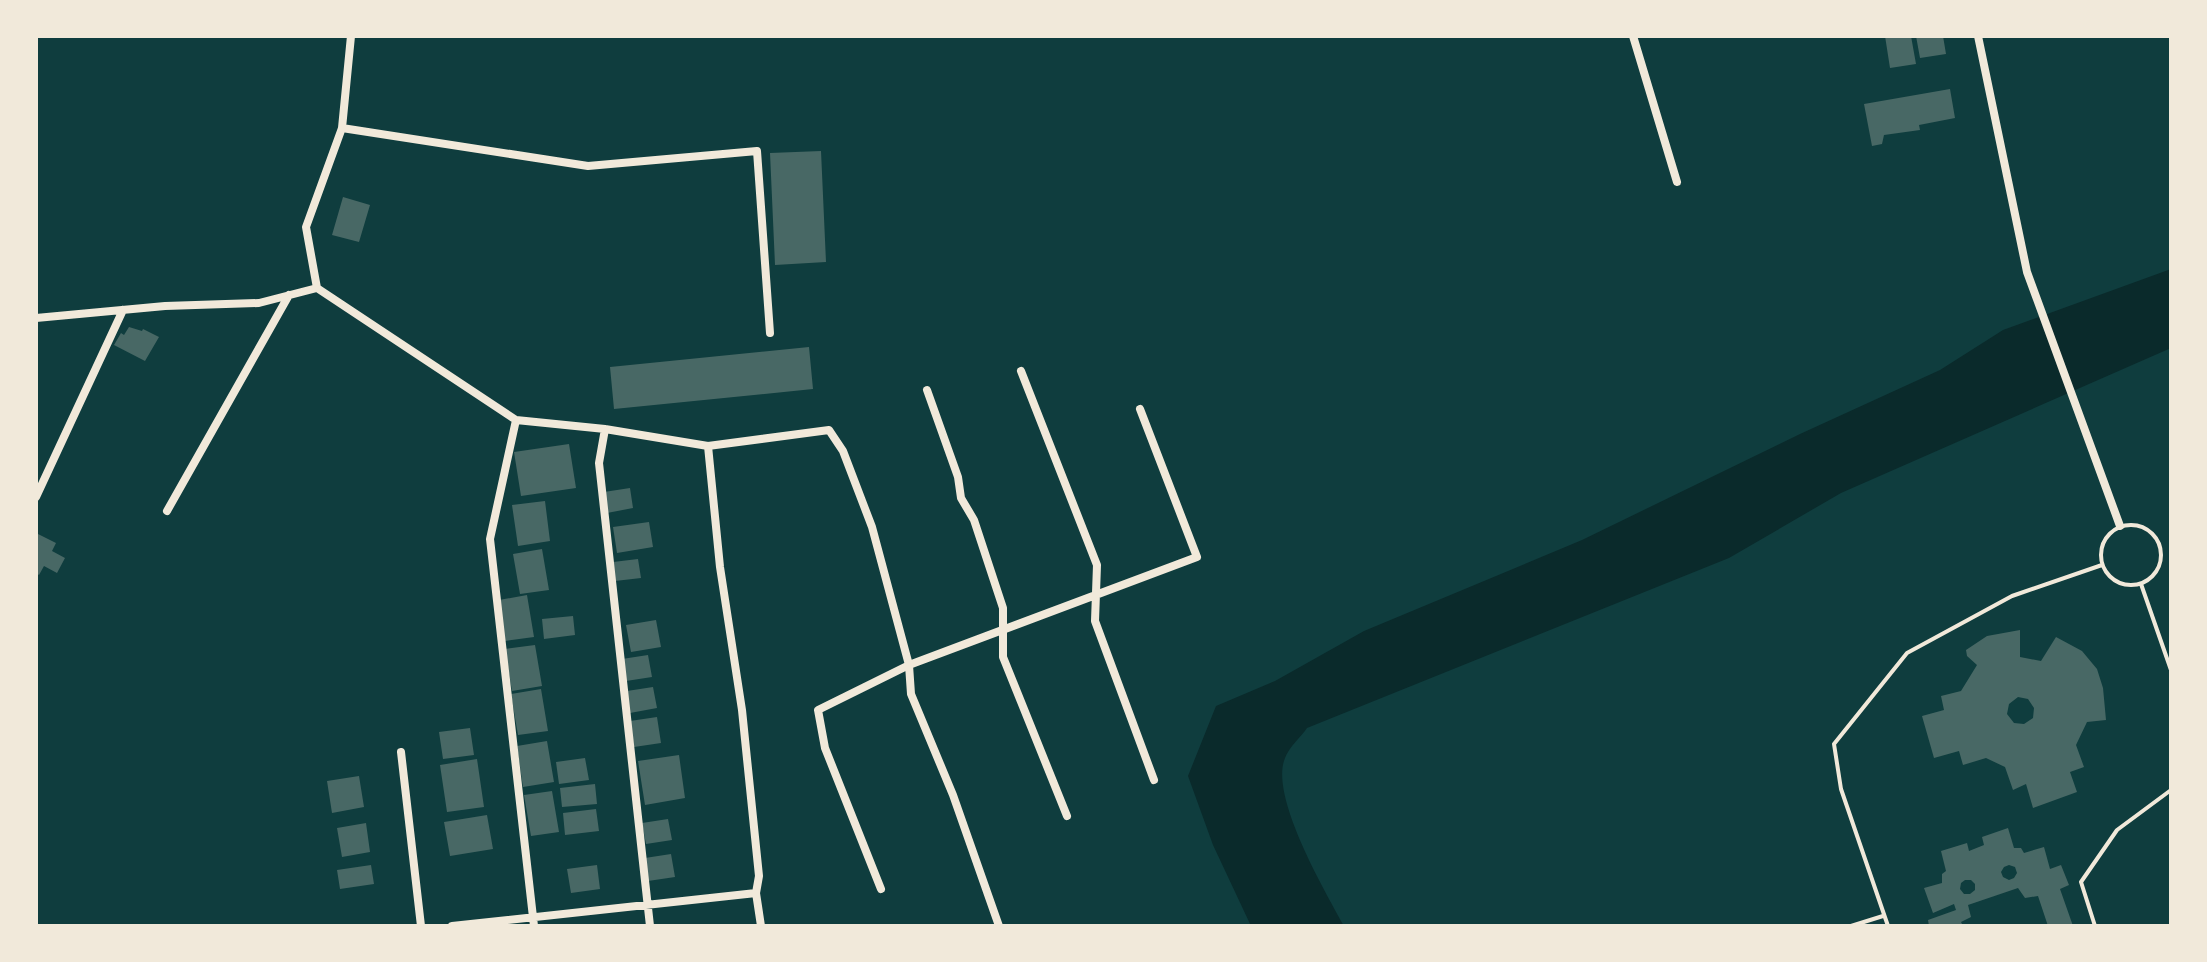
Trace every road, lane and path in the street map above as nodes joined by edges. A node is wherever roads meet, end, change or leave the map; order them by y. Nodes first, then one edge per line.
1 (351, 36) edge
2 (1633, 36) edge
3 (1978, 36) edge
4 (342, 128) junction
5 (1677, 182) dead end
6 (317, 288) junction
7 (289, 295) junction
8 (123, 310) junction
9 (36, 318) edge
10 (770, 333) dead end
11 (1021, 371) dead end
12 (927, 390) dead end
13 (1140, 409) dead end
14 (516, 420) junction
15 (605, 429) junction
16 (708, 446) junction
17 (36, 497) edge
18 (167, 511) dead end
19 (2120, 526) junction
20 (2102, 565) junction
21 (2141, 584) junction
22 (1095, 596) junction
23 (1002, 631) junction
24 (909, 665) junction
25 (2171, 670) edge
26 (401, 752) dead end
27 (1154, 780) dead end
28 (2171, 790) edge
29 (1067, 816) dead end
30 (881, 889) dead end
31 (756, 893) junction
32 (647, 906) junction
33 (1884, 916) junction
34 (534, 922) edge
35 (421, 926) edge
36 (452, 926) edge
37 (650, 926) edge
38 (761, 926) edge
39 (999, 926) edge
40 (1851, 926) edge
41 (1888, 926) edge
42 (2095, 926) edge

1 - 4 street
2 - 5 street
3 - 19 street
4 - 6 street
4 - 10 street
6 - 7 street
6 - 14 street
7 - 8 street
7 - 18 street
8 - 9 street
8 - 17 street
11 - 22 street
12 - 23 street
13 - 22 street
14 - 15 street
14 - 34 street
15 - 16 street
15 - 32 street
16 - 24 street
16 - 31 street
19 - 20 lane
19 - 21 lane
20 - 21 lane
20 - 33 lane
21 - 25 lane
22 - 23 street
22 - 27 street
23 - 24 street
23 - 29 street
24 - 30 street
24 - 39 street
26 - 35 street
28 - 42 lane
31 - 32 street
31 - 38 street
32 - 34 street
32 - 37 street
33 - 40 lane
33 - 41 lane
34 - 36 street

